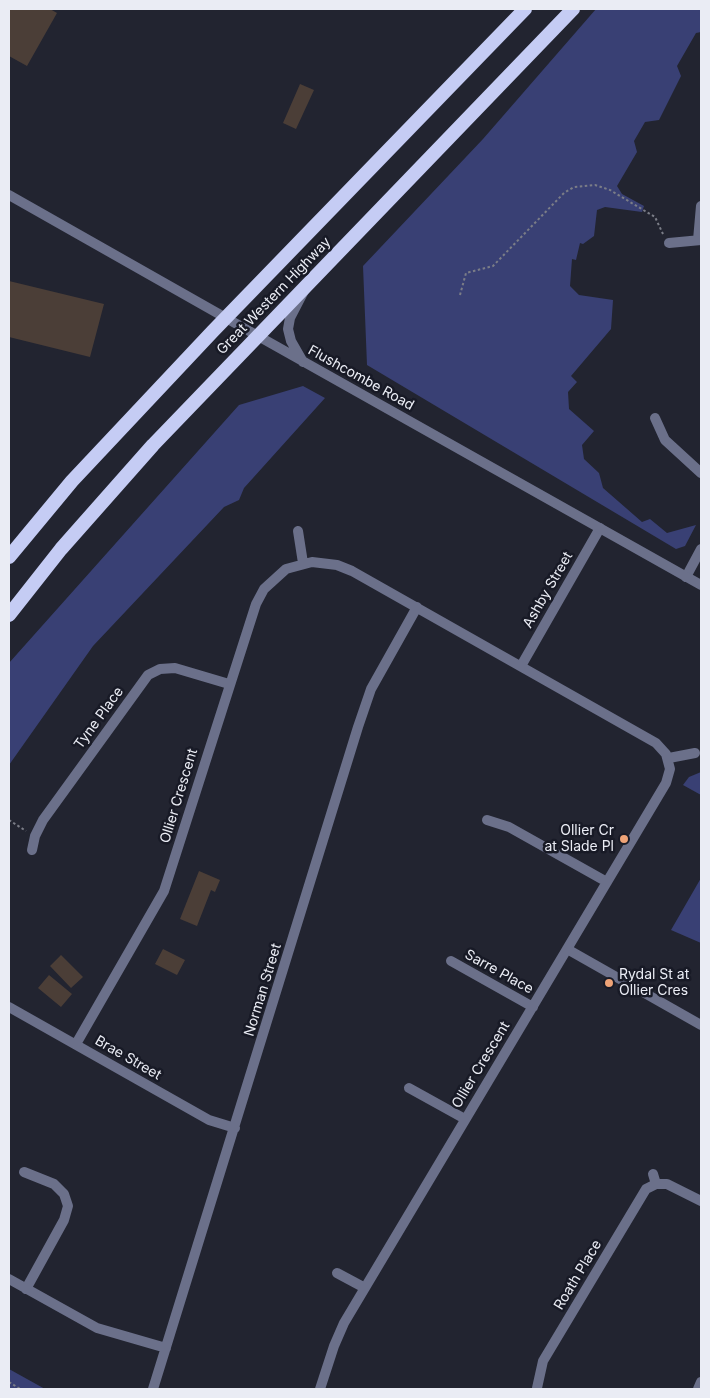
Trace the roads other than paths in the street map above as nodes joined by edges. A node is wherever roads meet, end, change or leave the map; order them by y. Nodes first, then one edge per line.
1 (525, 9) edge
2 (572, 9) edge
3 (9, 195) edge
4 (701, 206) edge
5 (700, 240) edge
6 (669, 243) road end
7 (306, 286) junction
8 (226, 318) junction
9 (258, 337) junction
10 (304, 363) junction
11 (654, 418) dead end
12 (701, 473) edge
13 (600, 528) junction
14 (298, 531) dead end
15 (701, 550) edge
16 (9, 557) edge
17 (302, 563) junction
18 (686, 577) junction
19 (701, 585) edge
20 (417, 607) junction
21 (9, 615) edge
22 (521, 666) junction
23 (229, 684) junction
24 (695, 753) dead end
25 (668, 758) junction
26 (486, 820) dead end
27 (32, 850) dead end
28 (607, 882) junction
29 (567, 948) junction
30 (451, 961) dead end
31 (9, 1007) edge
32 (533, 1007) junction
33 (701, 1025) edge
34 (76, 1044) junction
35 (409, 1088) dead end
36 (465, 1118) junction
37 (235, 1128) junction
38 (24, 1172) dead end
39 (701, 1201) edge
40 (337, 1272) dead end
41 (9, 1280) edge
42 (365, 1288) junction
43 (26, 1289) junction
44 (166, 1348) junction
45 (701, 1382) edge
46 (537, 1388) edge
47 (153, 1389) edge
48 (320, 1389) edge
49 (698, 1389) edge

1 - 8 highway, Great Western Highway
2 - 7 highway, Great Western Highway
3 - 8 street, Flushcombe Road
4 - 5 street
5 - 6 street
7 - 9 highway, Great Western Highway
7 - 10 street
8 - 9 street, Flushcombe Road
8 - 16 highway, Great Western Highway
9 - 10 street, Flushcombe Road
9 - 21 highway, Great Western Highway
10 - 13 street, Flushcombe Road
11 - 12 street
13 - 18 street, Flushcombe Road
13 - 22 street, Ashby Street
14 - 17 street
15 - 18 street
17 - 20 street, Ollier Crescent
17 - 23 street, Ollier Crescent
18 - 19 street, Flushcombe Road
20 - 22 street, Ollier Crescent
20 - 37 street, Norman Street
22 - 25 street, Ollier Crescent
23 - 27 street, Tyne Place
23 - 34 street, Ollier Crescent
24 - 25 street
25 - 28 street, Ollier Crescent
26 - 28 street
28 - 29 street, Ollier Crescent
29 - 32 street, Ollier Crescent
29 - 33 street
30 - 32 street, Sarre Place
31 - 34 street, Brae Street
32 - 36 street, Ollier Crescent
34 - 37 street, Brae Street
35 - 36 street
36 - 42 street, Ollier Crescent
37 - 44 street, Norman Street
38 - 43 street
39 - 46 street, Roath Place
40 - 42 street
41 - 43 street
42 - 48 street, Ollier Crescent
43 - 44 street
44 - 47 street, Norman Street
45 - 49 street

